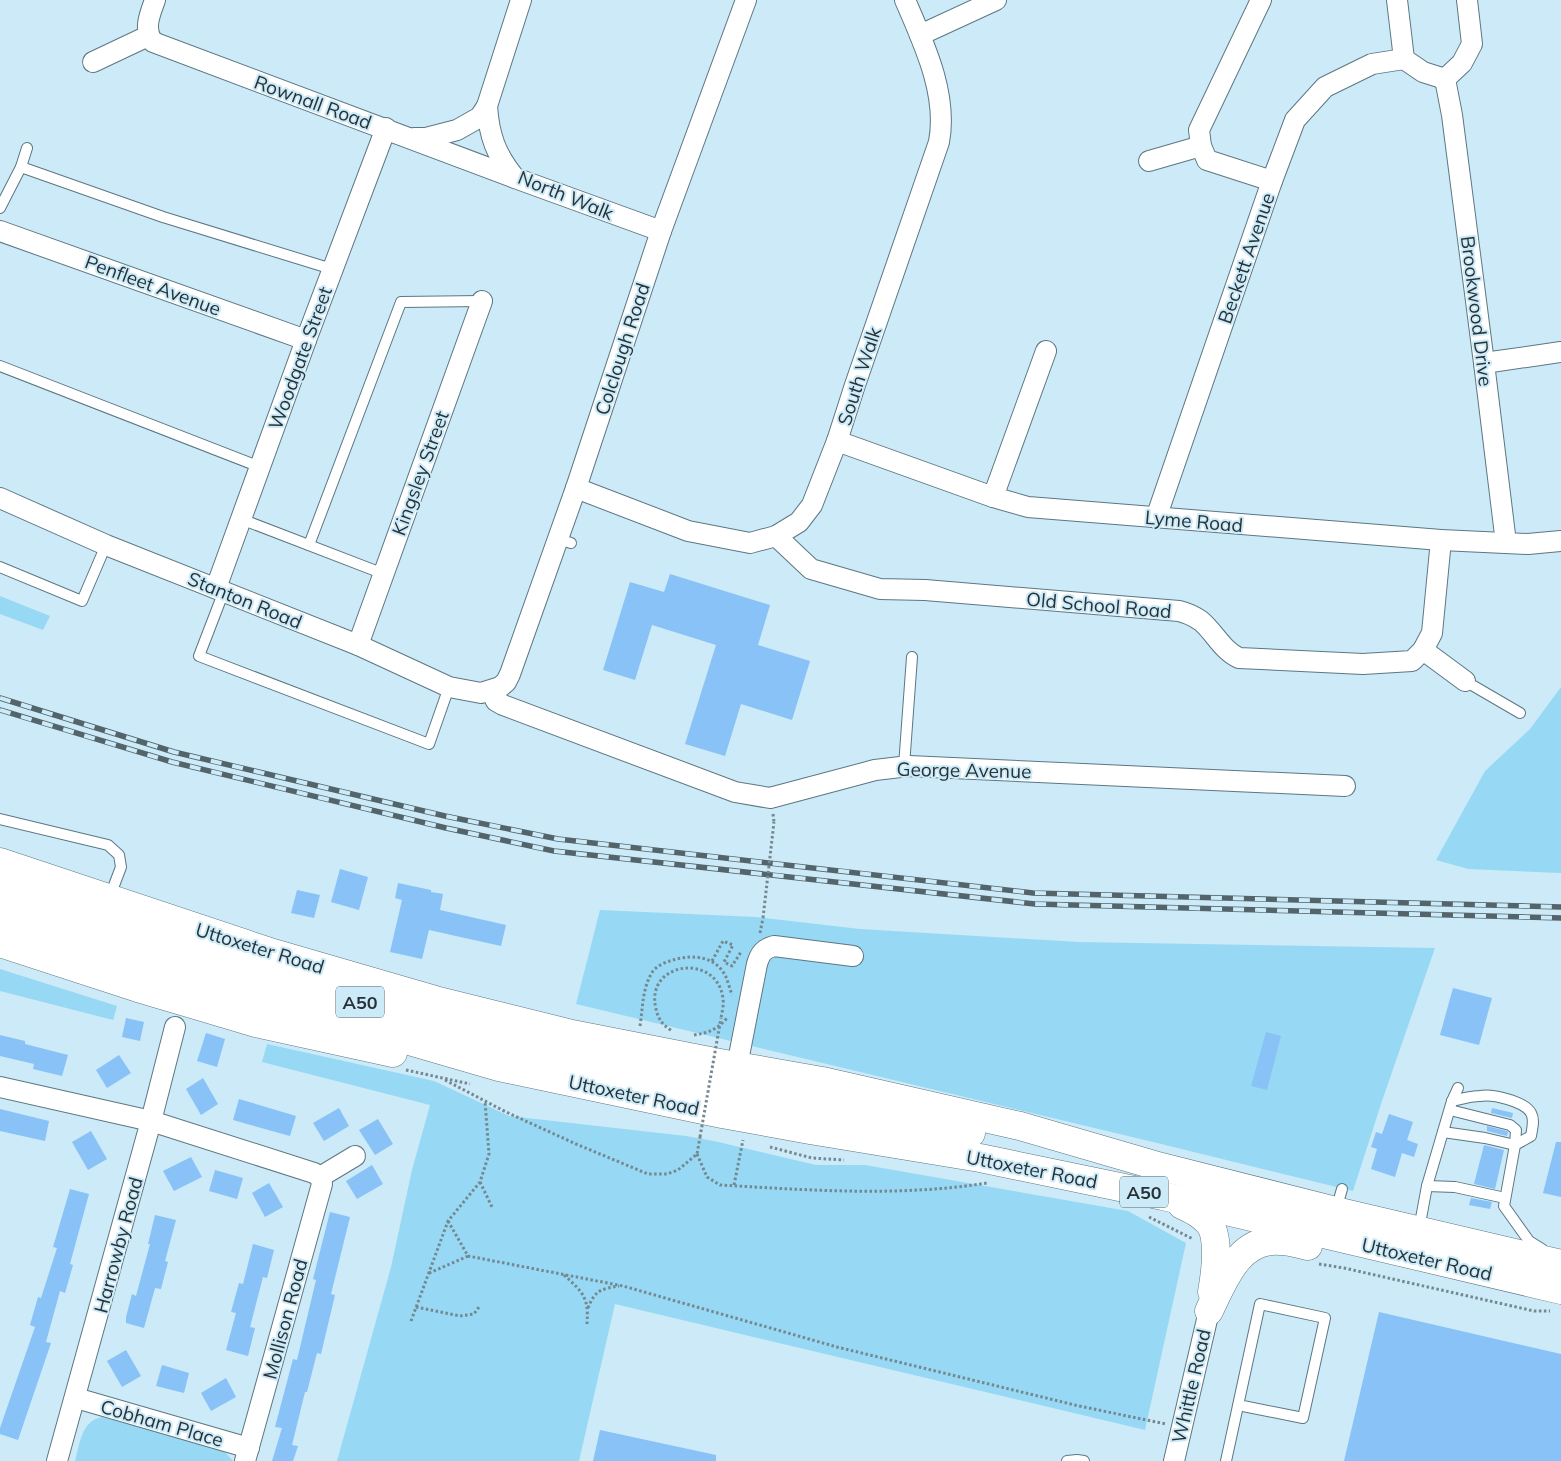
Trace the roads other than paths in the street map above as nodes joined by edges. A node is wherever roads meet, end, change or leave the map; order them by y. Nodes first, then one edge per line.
1 (155, 0) edge
2 (520, 0) edge
3 (746, 0) edge
4 (905, 0) edge
5 (996, 0) edge
6 (1261, 0) edge
7 (1397, 0) edge
8 (1467, 0) edge
9 (920, 35) junction
10 (148, 36) junction
11 (1404, 59) junction
12 (93, 62) dead end
13 (1445, 79) junction
14 (487, 106) junction
15 (386, 128) junction
16 (410, 138) junction
17 (1201, 146) junction
18 (27, 148) dead end
19 (1149, 161) dead end
20 (20, 167) junction
21 (515, 178) junction
22 (1272, 181) junction
23 (0, 208) edge
24 (0, 230) edge
25 (661, 231) junction
26 (332, 270) junction
27 (482, 301) joint
28 (306, 340) junction
29 (1046, 351) dead end
30 (1561, 352) edge
31 (1484, 363) junction
32 (0, 366) edge
33 (838, 441) junction
34 (260, 467) junction
35 (576, 488) junction
36 (993, 497) junction
37 (0, 498) edge
38 (1156, 518) junction
39 (241, 519) junction
40 (776, 536) junction
41 (1441, 540) junction
42 (1561, 541) edge
43 (1506, 544) junction
44 (106, 545) junction
45 (309, 545) junction
46 (0, 567) edge
47 (384, 574) junction
48 (220, 590) junction
49 (358, 645) junction
50 (1424, 650) junction
51 (912, 657) dead end
52 (1465, 681) joint
53 (449, 687) junction
54 (491, 691) junction
55 (1520, 713) dead end
56 (904, 766) junction
57 (1345, 786) dead end
58 (0, 819) edge
59 (0, 862) edge
60 (0, 888) edge
61 (108, 900) junction
62 (0, 916) edge
63 (0, 943) edge
64 (853, 956) dead end
65 (175, 1027) dead end
66 (499, 1067) junction
67 (748, 1068) junction
68 (0, 1087) edge
69 (1458, 1088) dead end
70 (1451, 1106) junction
71 (151, 1121) junction
72 (1443, 1132) junction
73 (1516, 1145) junction
74 (355, 1156) dead end
75 (1154, 1165) junction
76 (320, 1177) junction
77 (1427, 1186) junction
78 (1163, 1196) junction
79 (1505, 1198) junction
80 (1419, 1230) junction
81 (1561, 1258) edge
82 (1561, 1264) edge
83 (1533, 1284) junction
84 (1561, 1290) edge
85 (1209, 1311) junction
86 (76, 1398) junction
87 (1238, 1405) junction
88 (247, 1454) edge
89 (57, 1461) edge
90 (1067, 1461) edge
91 (1084, 1461) edge
92 (1174, 1461) edge
93 (1226, 1461) edge

1 - 10 street
2 - 14 street, North Walk
3 - 25 street, Colclough Road
4 - 9 street, South Walk
5 - 9 street
6 - 17 street
7 - 11 street
8 - 13 street
9 - 33 street, South Walk
10 - 12 street
10 - 15 street, Rownall Road
11 - 13 street
11 - 22 street, Beckett Avenue
13 - 31 street, Brookwood Drive
14 - 16 street, North Walk
14 - 21 street, North Walk
15 - 16 street, Rownall Road
15 - 26 street, Woodgate Street
16 - 21 street, Rownall Road
17 - 19 street
17 - 22 street
18 - 20 lane
20 - 23 lane
20 - 26 lane
21 - 25 street, North Walk
22 - 38 street, Beckett Avenue
24 - 28 street, Penfleet Avenue
25 - 35 street, Colclough Road
26 - 28 street, Woodgate Street
27 - 45 lane
27 - 47 street, Kingsley Street
28 - 34 street, Woodgate Street
29 - 36 street
30 - 31 street
31 - 43 street, Brookwood Drive
32 - 34 lane
33 - 36 street, Lyme Road
33 - 40 street, South Walk
34 - 39 street, Woodgate Street
35 - 40 street, South Walk
35 - 54 street, Colclough Road
36 - 38 street, Lyme Road
37 - 44 street, Stanton Road
38 - 41 street, Lyme Road
39 - 45 lane
39 - 48 street, Woodgate Street
40 - 50 street, Old School Road
41 - 43 street, Lyme Road
41 - 50 street
42 - 43 street, Lyme Road
44 - 46 lane
44 - 48 street, Stanton Road
45 - 47 lane
47 - 49 street, Kingsley Street
48 - 49 street, Stanton Road
48 - 53 lane
49 - 53 street, Stanton Road
50 - 52 street
51 - 56 lane
52 - 55 lane
53 - 54 street, Stanton Road
54 - 56 street, George Avenue
56 - 57 street, George Avenue
58 - 61 lane
59 - 61 highway, Uttoxeter Road
60 - 75 highway, A50
61 - 67 highway, Uttoxeter Road
62 - 66 highway, A50
63 - 66 highway
64 - 67 street
65 - 71 street, Harrowby Road
66 - 78 highway, Uttoxeter Road / A50
67 - 75 highway, Uttoxeter Road
68 - 71 street
69 - 70 lane
70 - 72 lane
70 - 73 lane
70 - 73 lane
71 - 76 street
71 - 86 street, Harrowby Road
72 - 73 lane
72 - 77 lane
73 - 79 lane
74 - 76 street
75 - 80 highway, Uttoxeter Road / A50
76 - 88 street, Mollison Road
77 - 79 lane
77 - 80 lane
78 - 83 highway, Uttoxeter Road / A50
78 - 85 highway
79 - 81 lane
80 - 82 highway, Uttoxeter Road / A50
83 - 84 highway, Uttoxeter Road / A50
83 - 85 highway
85 - 92 street, Whittle Road
86 - 88 street, Cobham Place
86 - 89 street, Harrowby Road
87 - 87 lane
87 - 93 lane
90 - 91 lane

